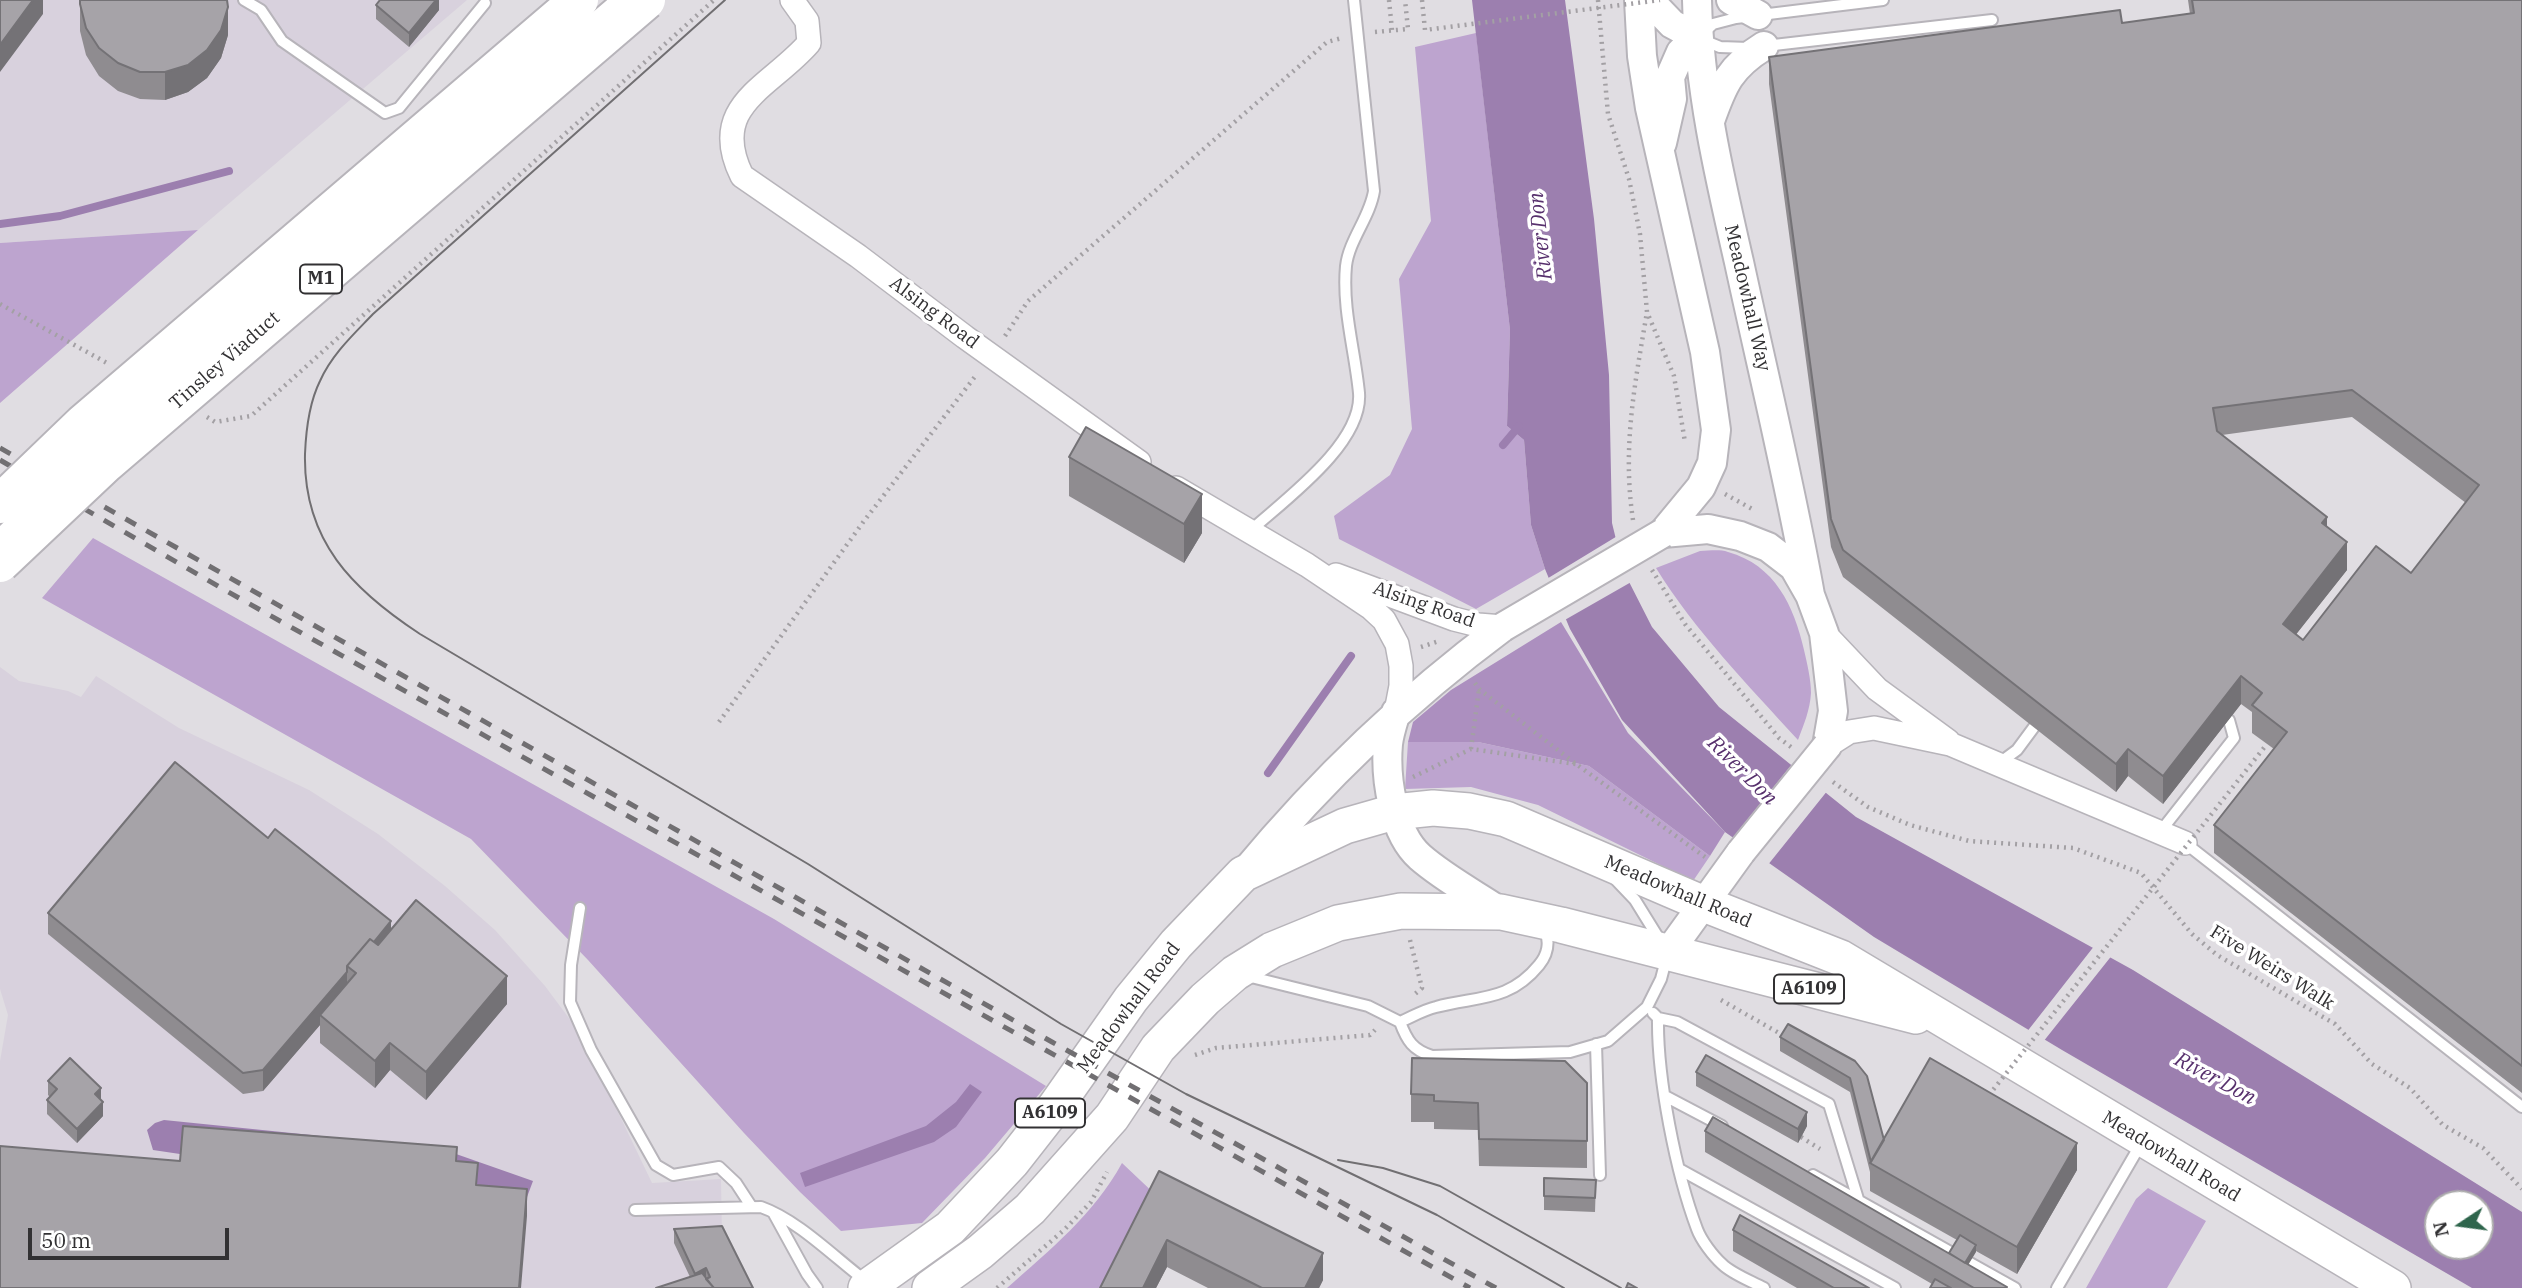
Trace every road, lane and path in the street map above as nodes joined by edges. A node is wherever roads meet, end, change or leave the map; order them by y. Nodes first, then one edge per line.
1 (244, 0) edge
2 (579, 0) edge
3 (615, 0) edge
4 (646, 0) edge
5 (792, 0) edge
6 (1354, 0) edge
7 (1390, 0) edge
8 (1405, 0) edge
9 (1422, 0) edge
10 (1598, 0) edge
11 (1639, 0) edge
12 (1649, 0) edge
13 (1660, 0) edge
14 (1697, 0) edge
15 (1731, 0) edge
16 (1883, 0) edge
17 (485, 3) dead end
18 (1758, 15) junction
19 (1992, 20) dead end
20 (1392, 30) junction
21 (1358, 33) junction
22 (1698, 38) junction
23 (1764, 46) junction
24 (1709, 123) junction
25 (1659, 156) junction
26 (992, 355) junction
27 (1684, 454) dead end
28 (0, 504) edge
29 (1249, 532) junction
30 (1663, 533) junction
31 (0, 534) edge
32 (0, 563) edge
33 (1307, 565) junction
34 (1810, 595) junction
35 (1503, 627) junction
36 (1824, 634) junction
37 (1458, 660) junction
38 (1479, 689) junction
39 (1396, 712) junction
40 (2229, 720) edge
41 (719, 722) dead end
42 (2034, 727) edge
43 (1950, 744) junction
44 (2267, 744) edge
45 (1826, 746) junction
46 (1471, 749) junction
47 (1576, 764) junction
48 (1998, 764) junction
49 (1392, 799) junction
50 (2160, 832) junction
51 (2185, 843) joint
52 (1591, 855) junction
53 (1734, 862) junction
54 (1243, 874) junction
55 (1704, 904) junction
56 (2166, 904) dead end
57 (580, 908) dead end
58 (1501, 912) junction
59 (1542, 920) junction
60 (1668, 953) junction
61 (1720, 966) junction
62 (1235, 973) junction
63 (1647, 1007) junction
64 (1658, 1018) junction
65 (1400, 1022) junction
66 (1950, 1025) junction
67 (1788, 1038) edge
68 (1596, 1044) junction
69 (1665, 1096) junction
70 (1984, 1102) edge
71 (2522, 1107) edge
72 (1737, 1134) edge
73 (1801, 1137) edge
74 (2143, 1141) junction
75 (1820, 1149) dead end
76 (1798, 1167) edge
77 (1679, 1169) junction
78 (1600, 1175) dead end
79 (2522, 1189) edge
80 (1858, 1199) junction
81 (751, 1206) junction
82 (635, 1210) dead end
83 (773, 1211) junction
84 (1006, 1230) junction
85 (871, 1287) edge
86 (817, 1288) edge
87 (930, 1288) edge
88 (970, 1288) edge
89 (1764, 1288) edge
90 (1895, 1288) edge
91 (2015, 1288) edge
92 (2057, 1288) edge
93 (2393, 1288) edge

1 - 17 lane
2 - 28 highway, M1, bridge
3 - 31 lane, bridge
4 - 32 highway, Tinsley Viaduct / M1, bridge
5 - 26 street, Alsing Road
6 - 21 lane
7 - 20 path
8 - 20 path
9 - 13 path, bridge
10 - 27 path
11 - 25 street, Meadowhall Way
12 - 22 street
14 - 22 street, Meadowhall Way
15 - 18 street
16 - 18 lane
18 - 22 lane
19 - 23 lane
20 - 21 path
21 - 26 path
21 - 29 lane
22 - 23 lane
22 - 24 street, Meadowhall Way
22 - 25 street
23 - 24 street
24 - 34 street, Meadowhall Way
25 - 30 street, Meadowhall Way
26 - 29 street, Alsing Road
26 - 41 path
29 - 33 street, Alsing Road
30 - 34 street, Meadowhall Way
30 - 35 street, Meadowhall Way, bridge
33 - 35 street, Alsing Road
33 - 39 street, Alsing Road
34 - 36 street, Meadowhall Way
35 - 37 street, Meadowhall Way
36 - 43 street
36 - 45 street, Meadowhall Way
37 - 38 path
37 - 39 street, Meadowhall Way
38 - 46 path
38 - 47 path
39 - 49 street, Meadowhall Road
39 - 54 street, Meadowhall Road
40 - 50 lane
42 - 48 lane
43 - 45 street
43 - 48 street
44 - 70 path, bridge
45 - 53 street, Meadowhall Way, bridge
46 - 47 path
46 - 49 path
47 - 53 path
48 - 50 street
49 - 52 main road, Meadowhall Road / A6109
49 - 54 main road, Meadowhall Road / A6109
49 - 58 street, Meadowhall Road
50 - 51 street
51 - 71 lane
52 - 55 main road, Meadowhall Road / A6109
52 - 60 lane, Meadowhall Road / A6109
53 - 55 street, Meadowhall Way
54 - 85 main road, Meadowhall Road / A6109
55 - 60 street, Meadowhall Way
55 - 66 main road, Meadowhall Road / A6109
56 - 79 path, Five Weirs Walk
57 - 81 lane
58 - 59 main road, Meadowhall Road / A6109
58 - 62 main road, Meadowhall Road / A6109
59 - 60 main road, Meadowhall Road / A6109
59 - 65 lane
60 - 61 main road, Meadowhall Road / A6109
60 - 63 lane
61 - 66 main road, Meadowhall Road / A6109
61 - 67 path
62 - 65 lane
62 - 84 main road, Meadowhall Road / A6109
63 - 64 lane
63 - 68 lane
64 - 69 lane
64 - 80 lane
65 - 68 lane
66 - 74 main road, Meadowhall Road / A6109
68 - 78 lane
69 - 72 lane
69 - 77 lane
73 - 75 path
74 - 92 lane
74 - 93 main road, Meadowhall Road / A6109
76 - 80 lane
77 - 89 lane
77 - 90 lane
80 - 91 lane
81 - 82 lane
81 - 83 lane
83 - 85 lane
83 - 86 lane
84 - 87 main road, Meadowhall Road / A6109
84 - 88 main road

